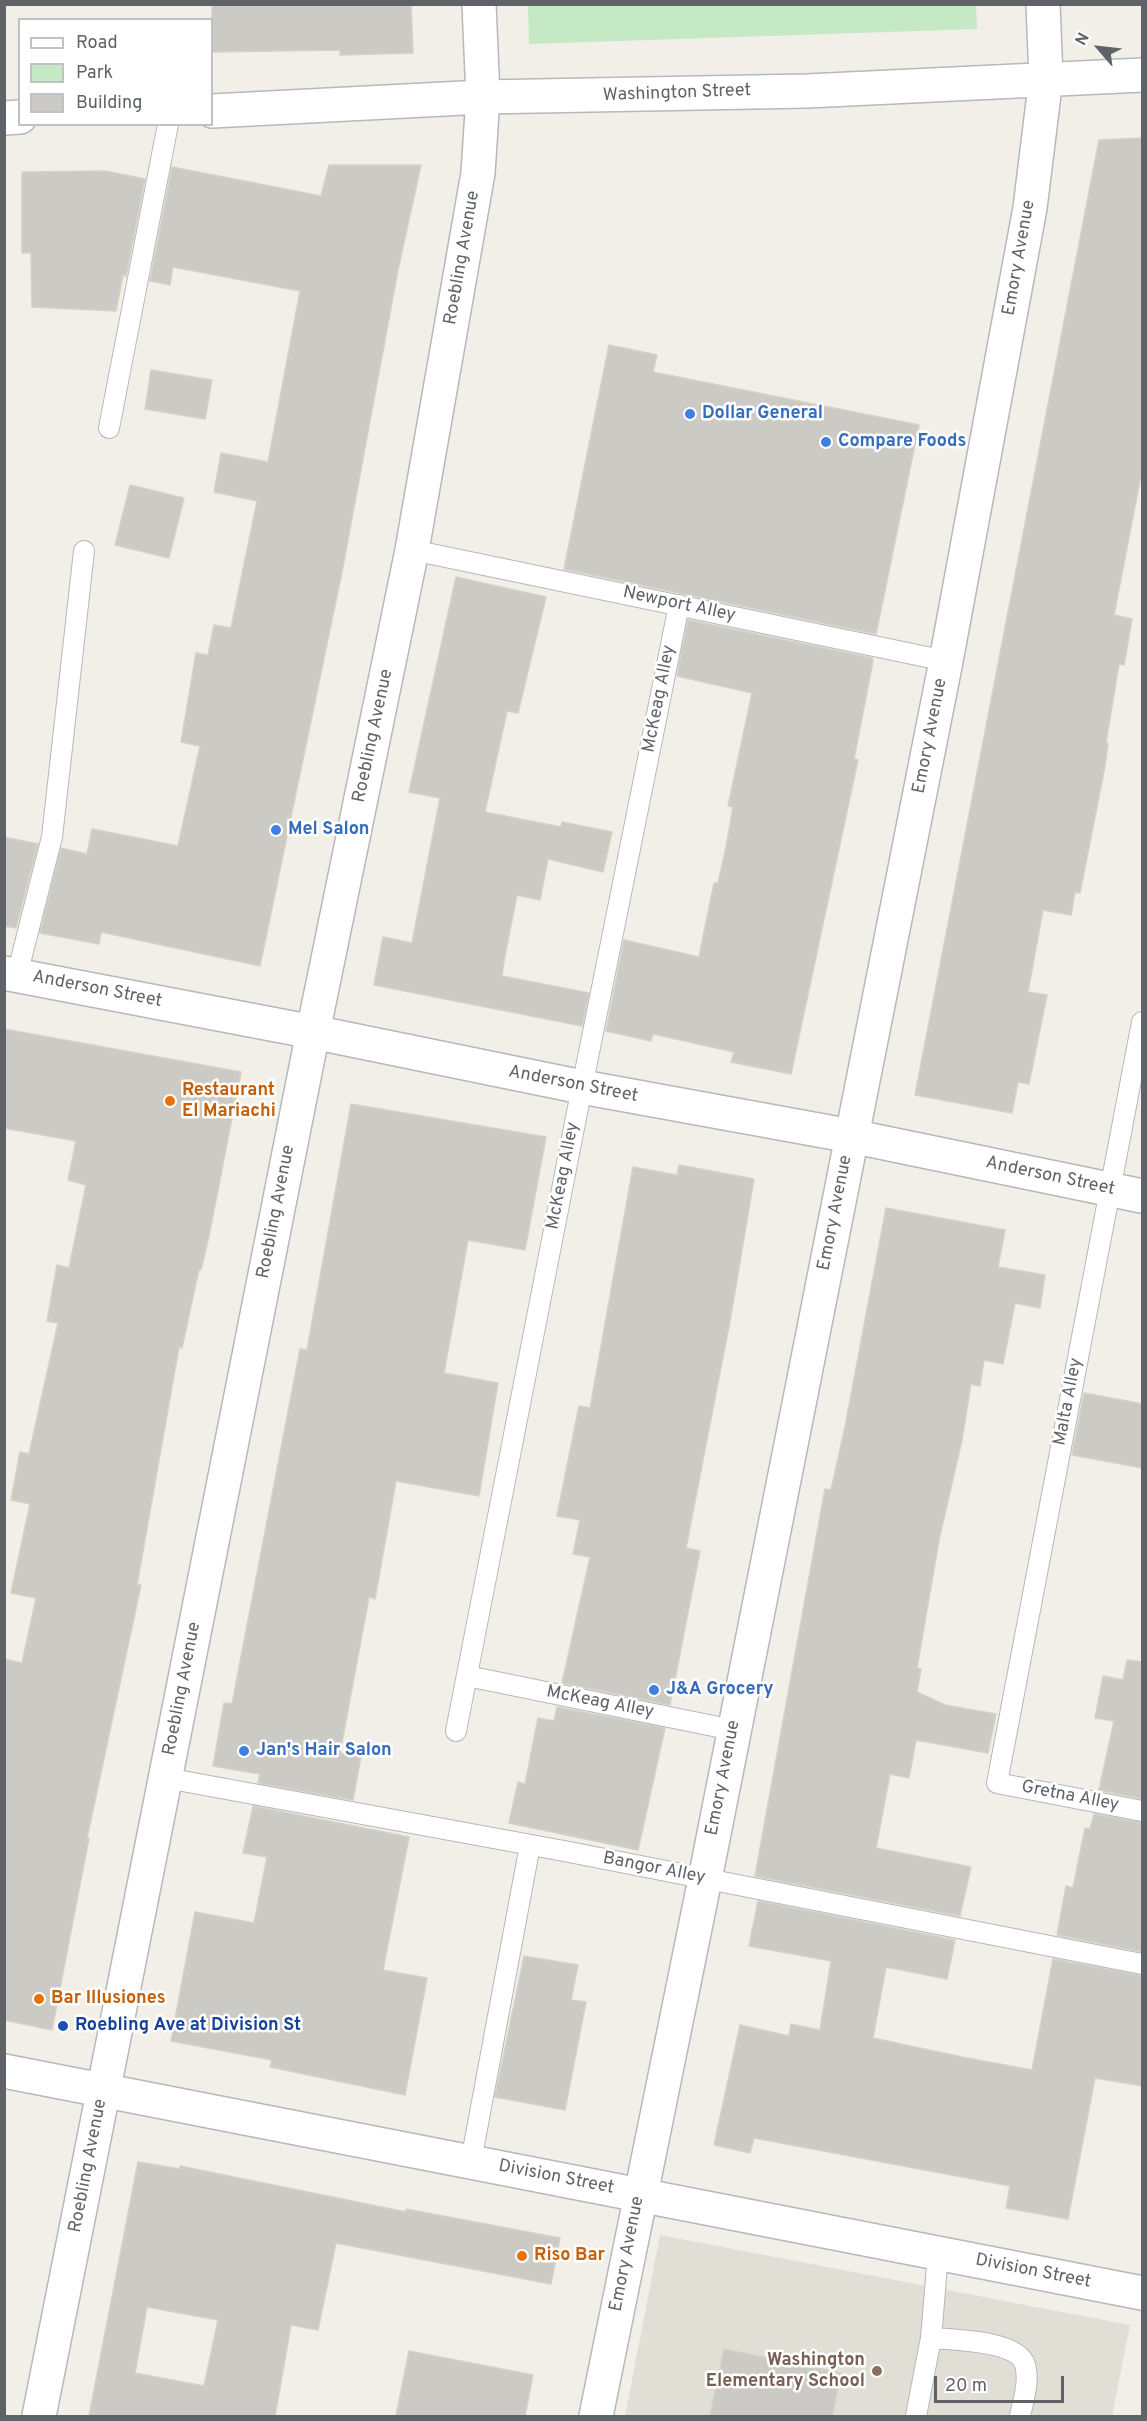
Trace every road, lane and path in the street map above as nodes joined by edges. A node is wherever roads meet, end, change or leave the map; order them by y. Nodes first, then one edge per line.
1 (479, 4) edge
2 (1043, 4) edge
3 (1143, 75) edge
4 (1046, 78) junction
5 (483, 98) junction
6 (213, 111) edge
7 (168, 126) edge
8 (109, 428) dead end
9 (412, 550) junction
10 (84, 551) dead end
11 (679, 605) junction
12 (946, 661) junction
13 (11, 974) edge
14 (1143, 1022) edge
15 (313, 1032) junction
16 (582, 1087) junction
17 (851, 1136) junction
18 (1109, 1190) junction
19 (1143, 1196) edge
20 (467, 1676) junction
21 (733, 1730) junction
22 (456, 1731) dead end
23 (166, 1778) junction
24 (997, 1783) joint
25 (1143, 1811) edge
26 (530, 1845) junction
27 (705, 1879) junction
28 (1143, 1964) edge
29 (4, 2071) edge
30 (104, 2090) junction
31 (471, 2162) junction
32 (640, 2194) junction
33 (938, 2254) junction
34 (1143, 2293) edge
35 (931, 2338) junction
36 (39, 2416) edge
37 (596, 2416) edge
38 (916, 2416) edge
39 (1020, 2416) edge

1 - 5 street, Roebling Avenue
2 - 4 street, Emory Avenue
3 - 4 street, Washington Street
4 - 5 street, Washington Street
4 - 12 street, Emory Avenue
5 - 6 street, Washington Street
5 - 9 street, Roebling Avenue
7 - 8 lane
9 - 11 lane, Newport Alley
9 - 15 street, Roebling Avenue
10 - 13 lane
11 - 12 lane, Newport Alley
11 - 16 lane, McKeag Alley
12 - 17 street, Emory Avenue
13 - 15 street, Anderson Street
14 - 18 lane, Malta Alley
15 - 16 street, Anderson Street
15 - 23 street, Roebling Avenue
16 - 17 street, Anderson Street
16 - 20 lane, McKeag Alley
17 - 18 street, Anderson Street
17 - 21 street, Emory Avenue
18 - 19 street, Anderson Street
18 - 24 lane, Malta Alley
20 - 21 lane, McKeag Alley
20 - 22 lane, McKeag Alley
21 - 27 street, Emory Avenue
23 - 26 lane, Bangor Alley
23 - 30 street, Roebling Avenue
24 - 25 lane, Gretna Alley
26 - 27 lane, Bangor Alley
26 - 31 lane
27 - 28 lane, Bangor Alley
27 - 32 street, Emory Avenue
29 - 30 street, Division Street
30 - 31 street, Division Street
30 - 36 street, Roebling Avenue
31 - 32 street, Division Street
32 - 33 street, Division Street
32 - 37 street, Emory Avenue
33 - 34 street, Division Street
33 - 35 lane
35 - 38 lane
35 - 39 lane

